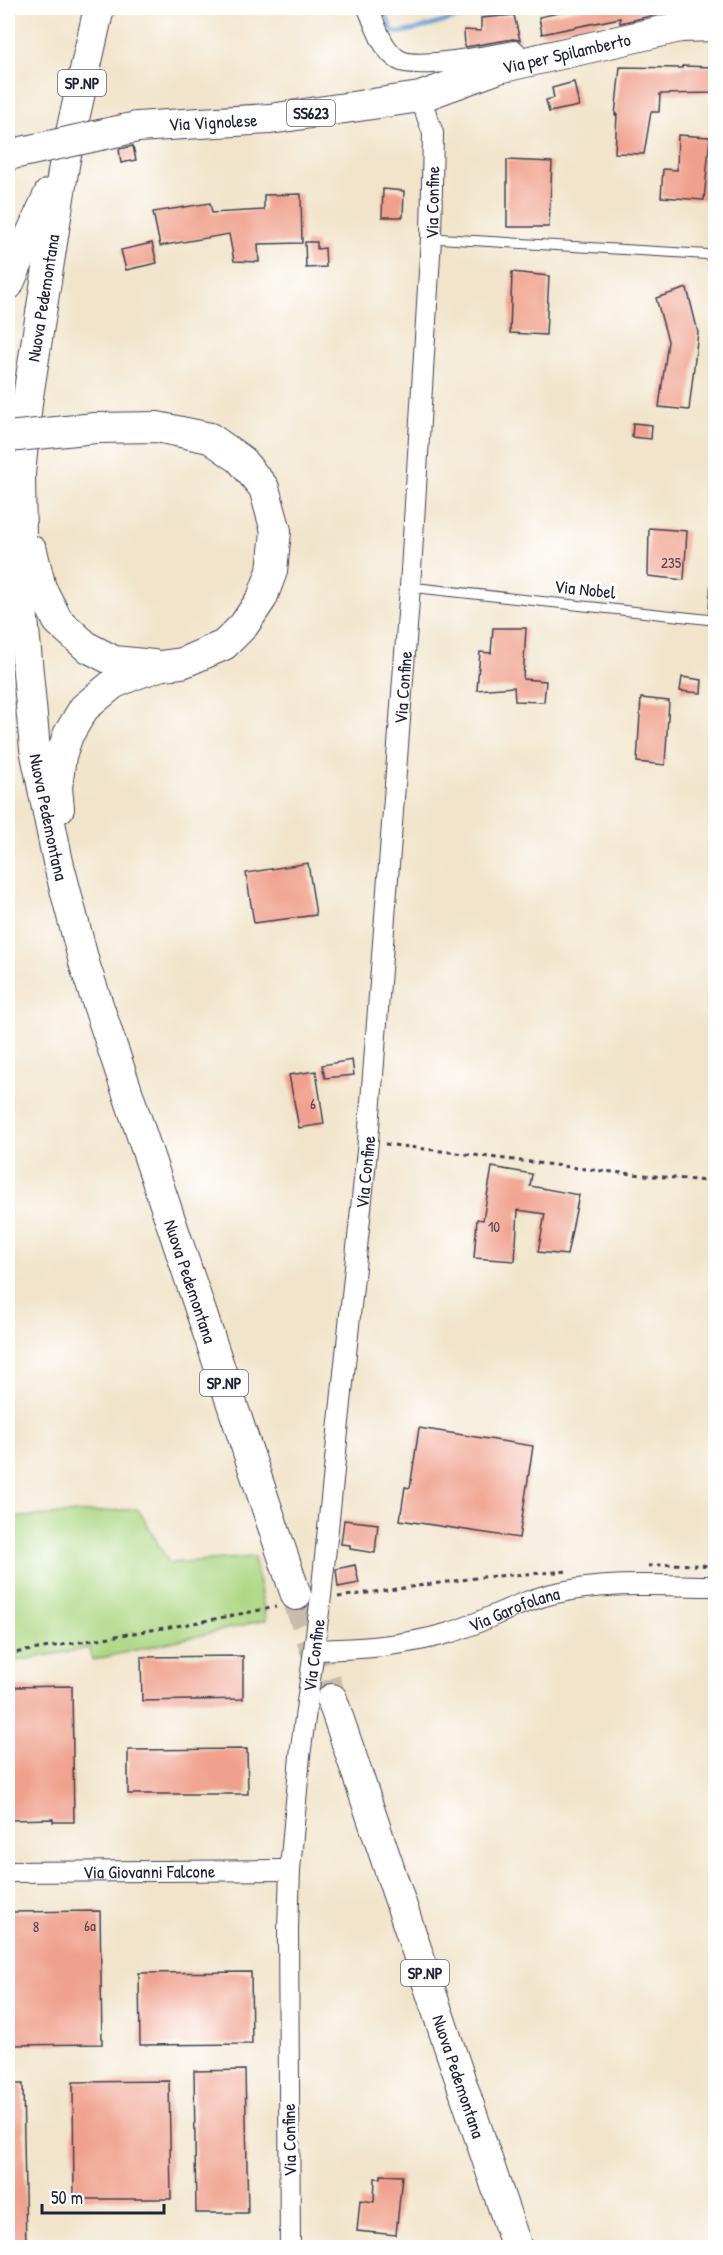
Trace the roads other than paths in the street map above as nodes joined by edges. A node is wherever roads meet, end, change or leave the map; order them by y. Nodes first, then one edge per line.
1 (99, 8) edge
2 (368, 8) edge
3 (716, 26) edge
4 (631, 39) junction
5 (420, 97) junction
6 (8, 155) edge
7 (65, 159) junction
8 (431, 238) junction
9 (716, 255) edge
10 (8, 285) edge
11 (8, 437) edge
12 (20, 474) junction
13 (716, 576) edge
14 (410, 587) junction
15 (159, 666) junction
16 (8, 675) edge
17 (73, 923) junction
18 (153, 1171) junction
19 (716, 1586) edge
20 (290, 1600) tunnel mouth
21 (314, 1650) junction
22 (332, 1699) tunnel mouth
23 (290, 1870) junction
24 (8, 1872) edge
25 (290, 2247) edge
26 (517, 2247) edge

1 - 7 main road, Nuova Pedemontana / SP.NP
2 - 4 street
3 - 4 main road, Via per Spilamberto
4 - 5 main road, Via per Spilamberto
5 - 6 main road, Via Vignolese / SS623, bridge
5 - 8 street, Via Confine
7 - 10 main road
7 - 12 main road, Nuova Pedemontana / SP.NP
8 - 9 lane
8 - 14 street, Via Confine
11 - 15 main road, bridge
12 - 15 main road
12 - 17 main road, Nuova Pedemontana / SP.NP
13 - 14 lane, Via Nobel
14 - 21 street, Via Confine
15 - 18 main road
16 - 17 main road
17 - 18 main road, Nuova Pedemontana / SP.NP
18 - 20 main road, Nuova Pedemontana / SP.NP
19 - 21 street, Via Garofolana
21 - 23 street, Via Confine
22 - 26 main road, Nuova Pedemontana / SP.NP
23 - 24 street, Via Giovanni Falcone
23 - 25 street, Via Confine

